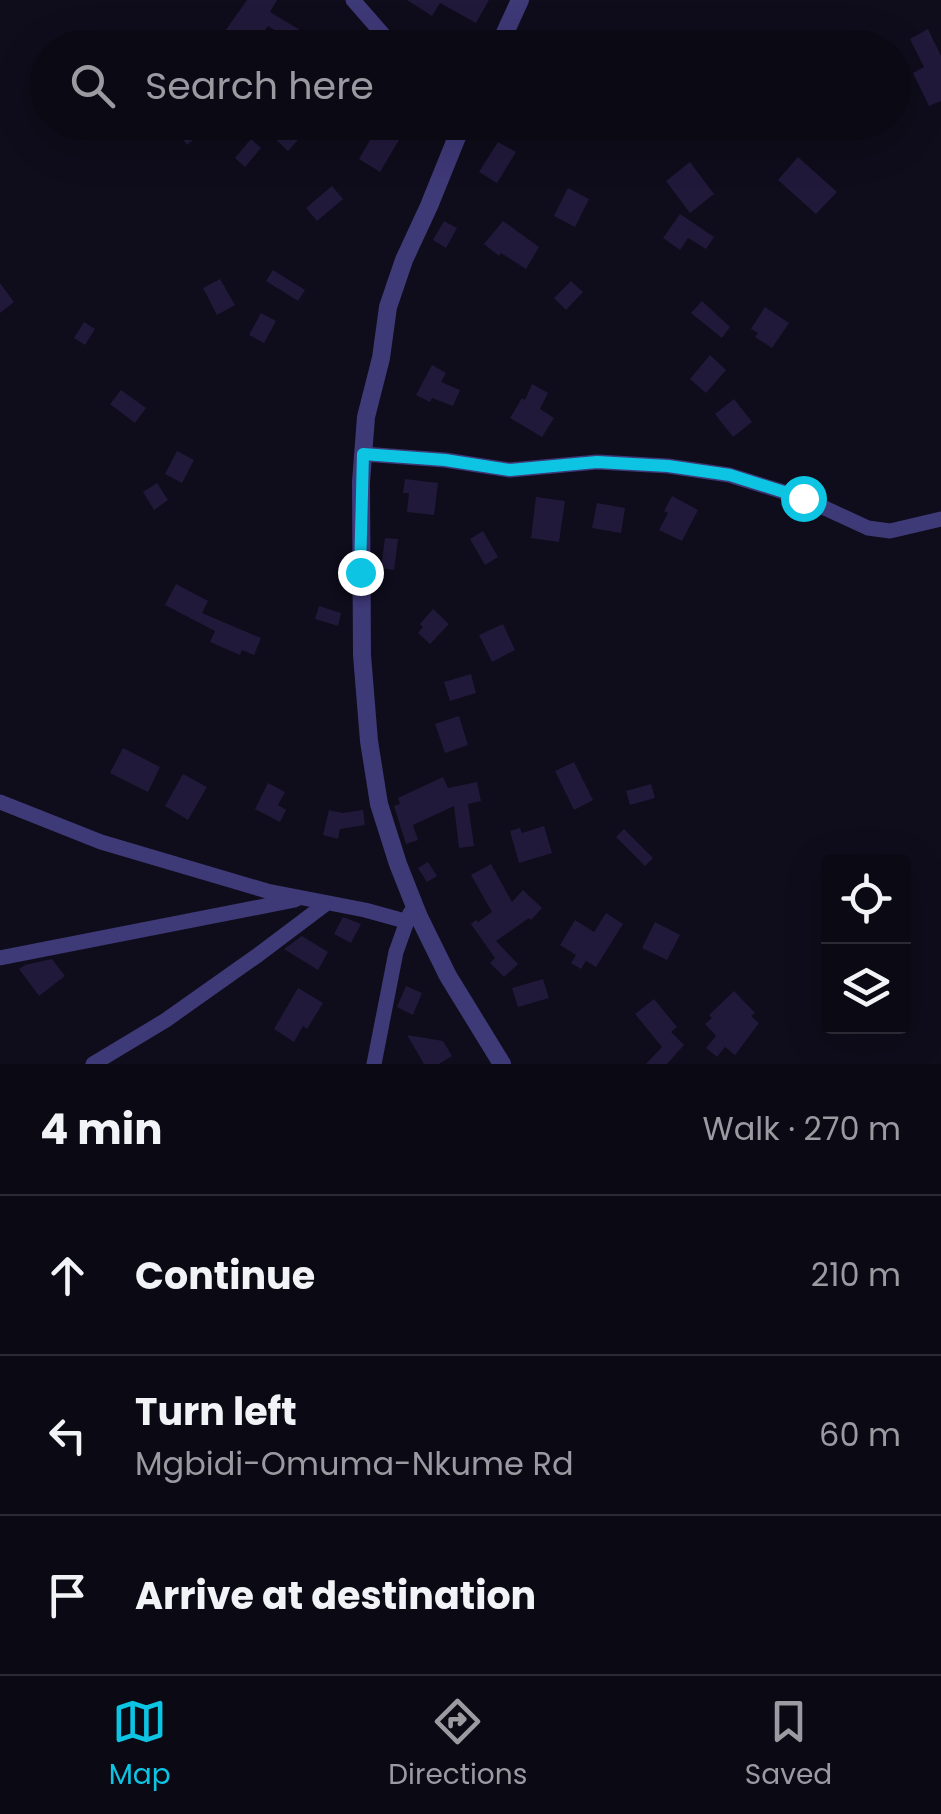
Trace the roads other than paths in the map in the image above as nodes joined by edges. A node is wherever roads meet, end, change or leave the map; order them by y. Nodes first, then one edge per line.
1 (353, 0) edge
2 (520, 0) edge
3 (379, 30) edge
4 (506, 30) edge
5 (454, 140) edge
6 (363, 454) junction
7 (941, 519) edge
8 (0, 802) edge
9 (304, 898) junction
10 (327, 903) junction
11 (410, 913) junction
12 (0, 958) edge
13 (93, 1064) edge
14 (374, 1064) edge
15 (502, 1064) edge

1 - 3 street
2 - 4 street
5 - 6 street
6 - 7 street
6 - 11 street
8 - 9 street
9 - 10 street
9 - 12 street
10 - 11 street
10 - 13 street
11 - 14 street
11 - 15 street

